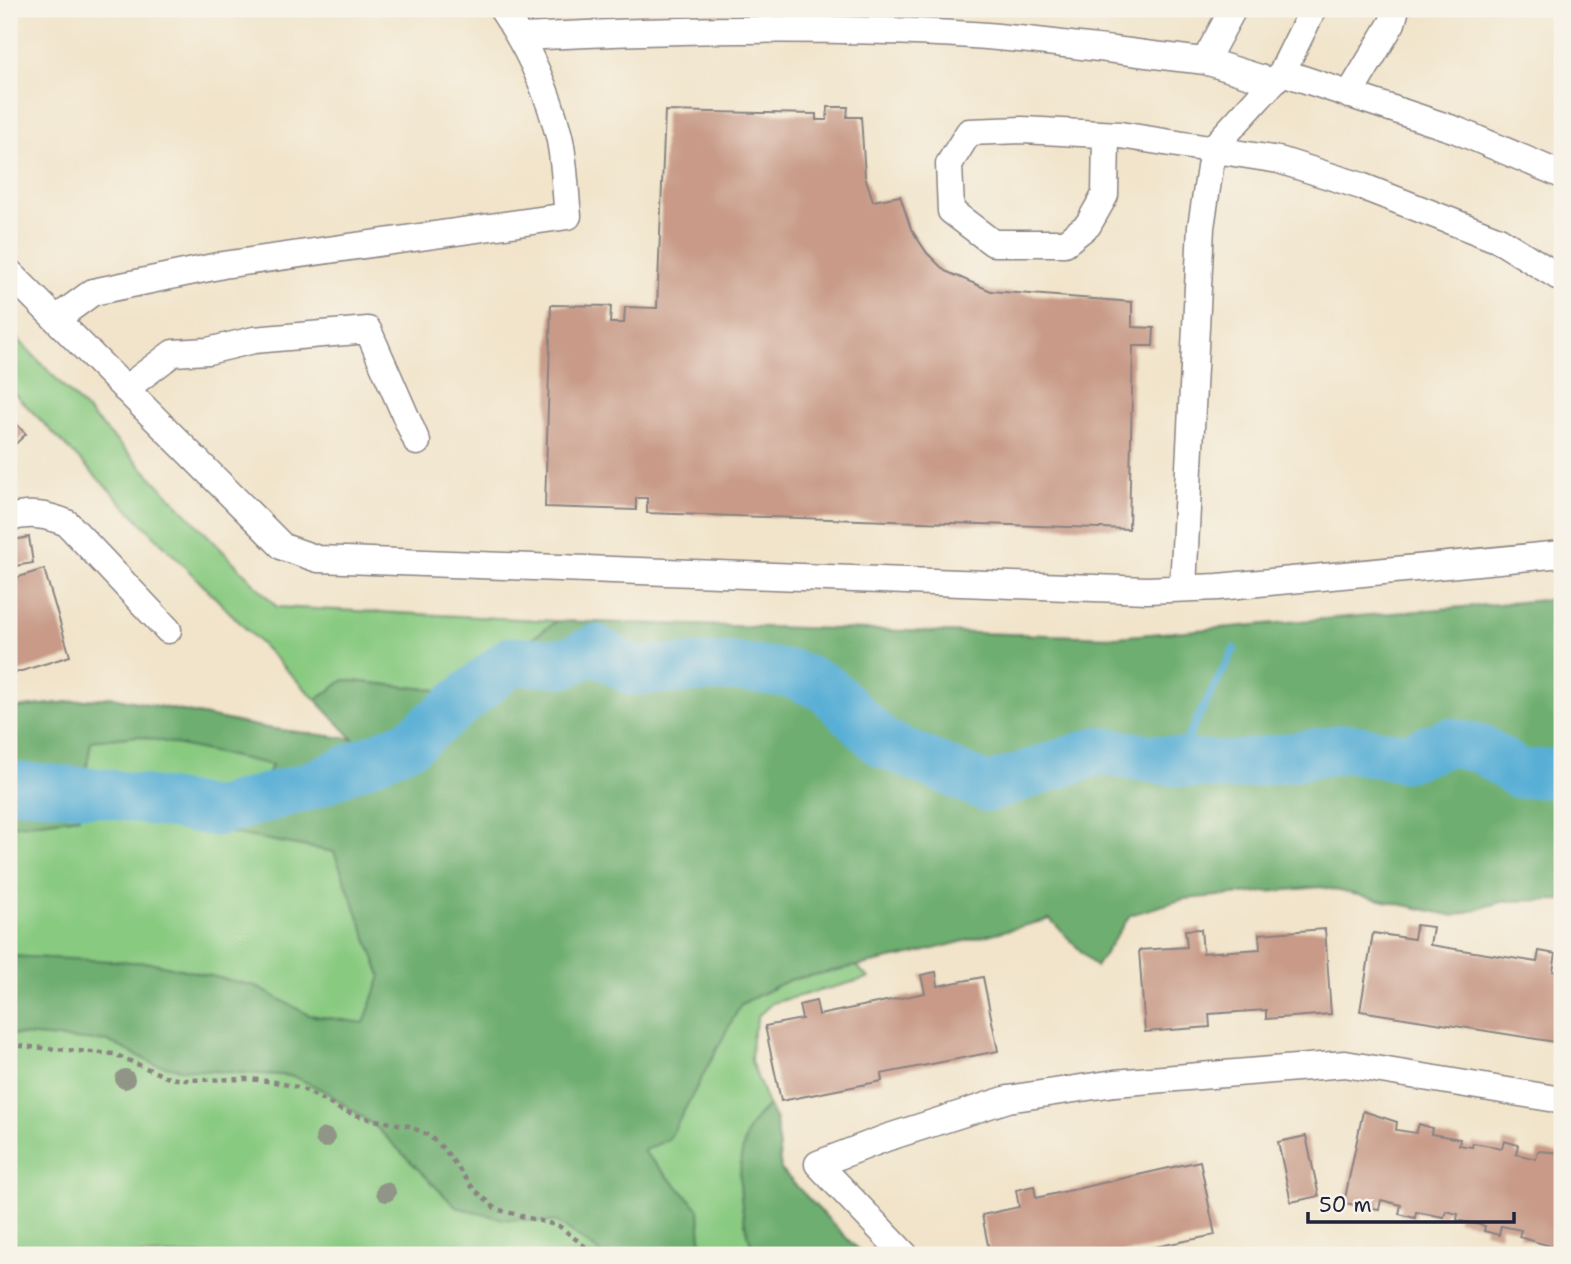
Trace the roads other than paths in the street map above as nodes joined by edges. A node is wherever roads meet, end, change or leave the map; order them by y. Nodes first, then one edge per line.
1 (502, 9) edge
2 (1233, 9) edge
3 (1313, 9) edge
4 (1396, 9) edge
5 (521, 37) junction
6 (1205, 61) junction
7 (1278, 77) junction
8 (1349, 95) junction
9 (1106, 135) junction
10 (1213, 149) junction
11 (1562, 175) edge
12 (9, 272) edge
13 (1562, 279) edge
14 (56, 319) junction
15 (125, 389) junction
16 (417, 442) dead end
17 (9, 518) edge
18 (1562, 554) edge
19 (1183, 588) junction
20 (168, 630) dead end
21 (1562, 1100) edge
22 (905, 1255) edge

1 - 5 lane
2 - 6 lane
3 - 7 lane
4 - 8 lane
5 - 6 lane
5 - 14 lane
6 - 7 lane
7 - 8 lane
7 - 10 lane
8 - 11 lane
9 - 9 lane
9 - 10 lane
10 - 13 lane
10 - 19 lane
12 - 14 lane
14 - 15 lane
15 - 16 lane
15 - 19 lane
17 - 20 lane
18 - 19 lane
21 - 22 lane

